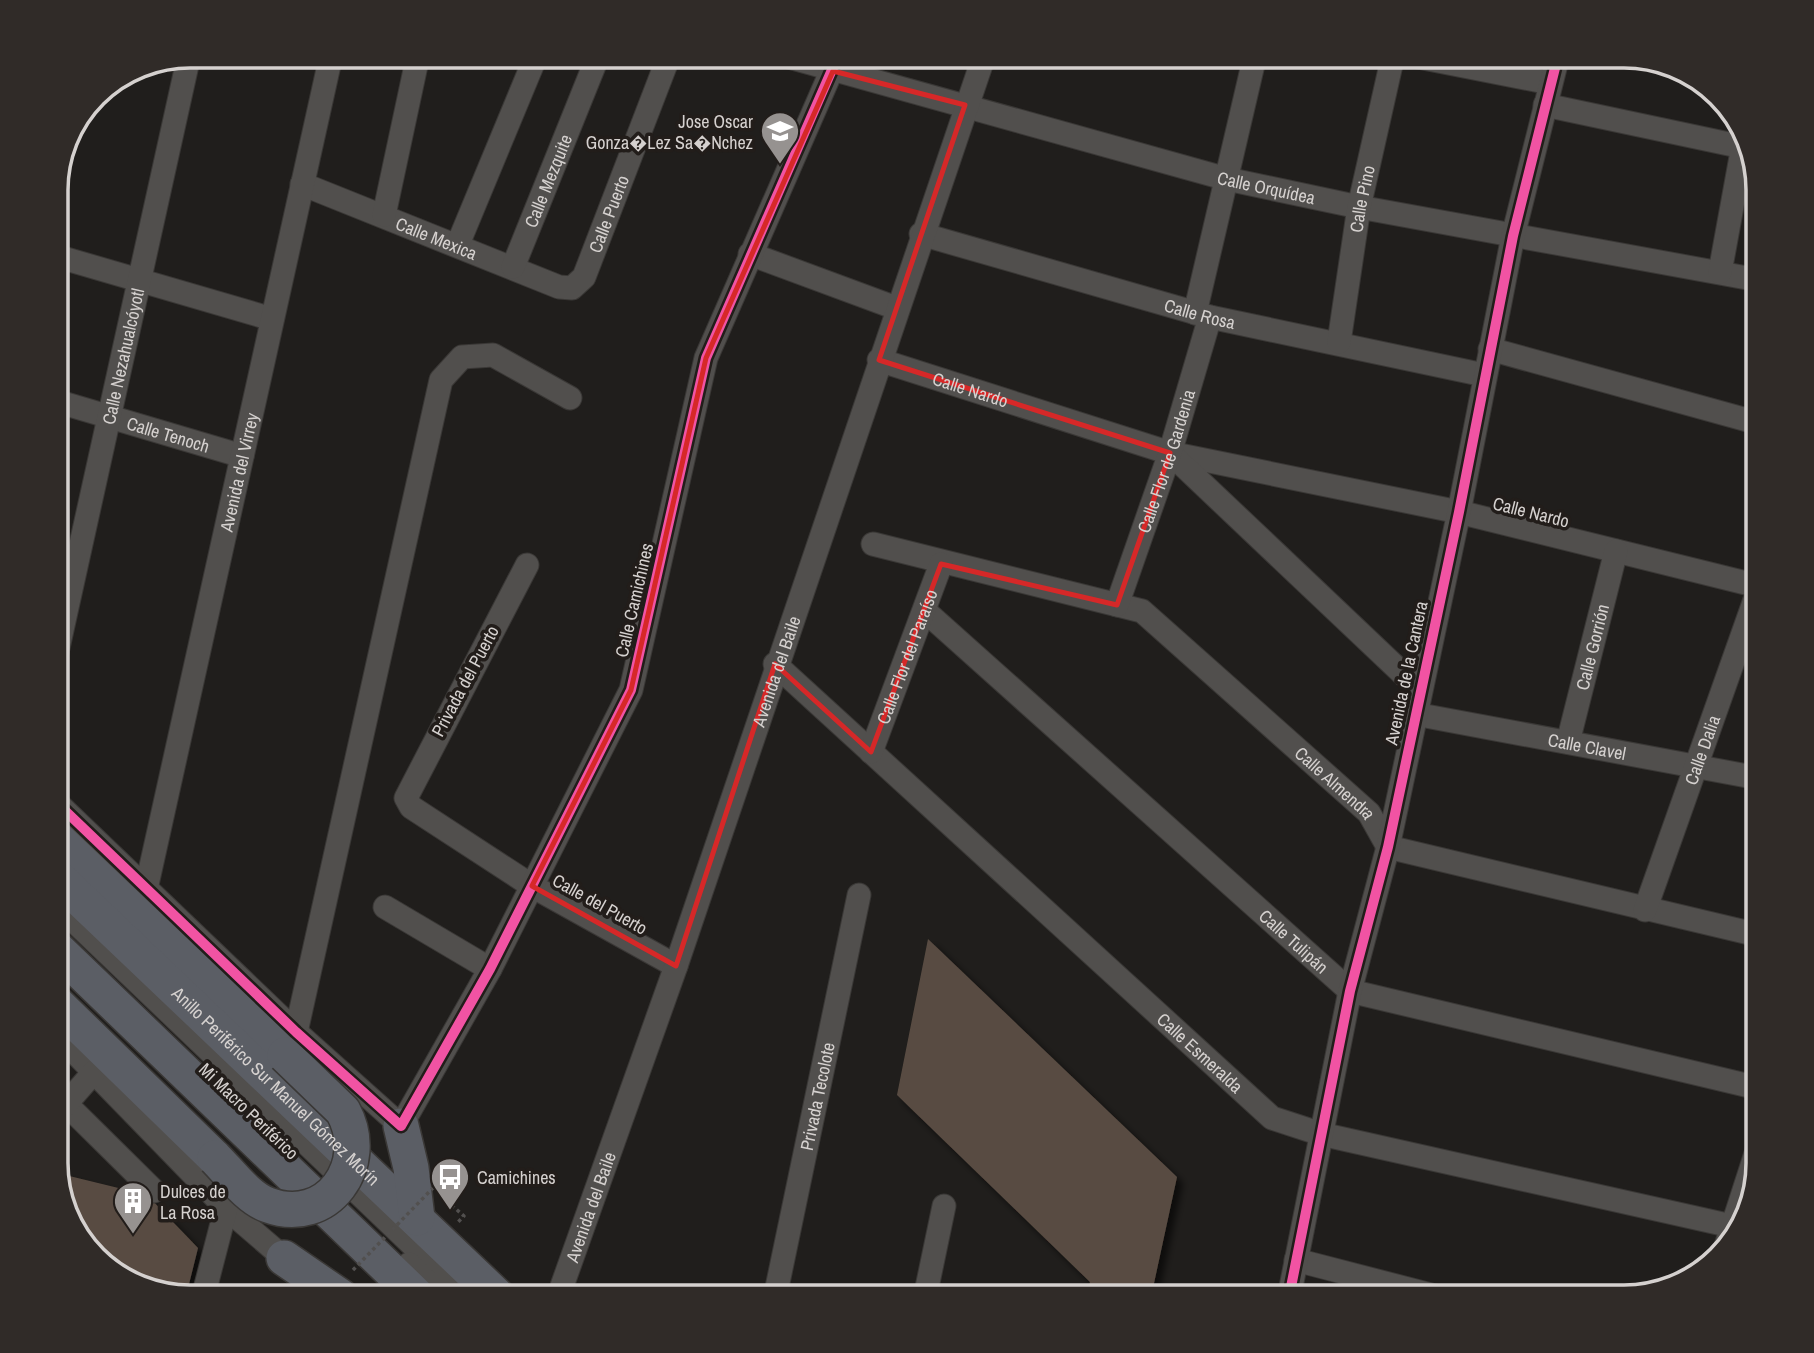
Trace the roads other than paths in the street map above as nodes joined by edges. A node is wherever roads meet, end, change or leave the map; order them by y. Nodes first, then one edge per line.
1 (186, 68) edge
2 (328, 68) edge
3 (415, 68) edge
4 (531, 68) edge
5 (593, 68) edge
6 (664, 68) edge
7 (833, 68) edge
8 (850, 68) edge
9 (979, 68) edge
10 (1252, 68) edge
11 (1390, 68) edge
12 (1455, 68) edge
13 (1555, 68) edge
14 (1547, 94) junction
15 (965, 105) junction
16 (1734, 139) edge
17 (1741, 158) edge
18 (1227, 179) junction
19 (302, 184) junction
20 (1359, 207) junction
21 (384, 215) junction
22 (921, 234) junction
23 (1513, 236) junction
24 (458, 244) junction
25 (750, 254) junction
26 (69, 260) edge
27 (513, 267) junction
28 (1720, 272) junction
29 (1746, 277) edge
30 (138, 280) junction
31 (572, 288) joint
32 (896, 308) junction
33 (1203, 315) junction
34 (272, 319) junction
35 (1339, 342) junction
36 (1490, 349) junction
37 (879, 360) junction
38 (1484, 375) junction
39 (570, 398) dead end
40 (69, 405) edge
41 (107, 416) junction
42 (1746, 420) edge
43 (1170, 453) junction
44 (242, 456) junction
45 (1459, 512) junction
46 (873, 544) dead end
47 (1616, 551) junction
48 (941, 564) junction
49 (527, 565) dead end
50 (1746, 586) edge
51 (69, 596) edge
52 (1117, 605) junction
53 (925, 611) junction
54 (1746, 623) edge
55 (775, 664) junction
56 (1420, 690) junction
57 (1415, 714) junction
58 (1568, 742) junction
59 (872, 752) junction
60 (1696, 766) junction
61 (1746, 776) edge
62 (406, 798) joint
63 (69, 815) edge
64 (1388, 847) junction
65 (69, 849) edge
66 (532, 887) junction
67 (69, 888) edge
68 (146, 889) junction
69 (859, 895) dead end
70 (385, 907) dead end
71 (1645, 910) junction
72 (69, 916) edge
73 (1746, 931) edge
74 (69, 937) edge
75 (69, 960) edge
76 (676, 966) junction
77 (490, 968) junction
78 (1350, 991) junction
79 (69, 1016) edge
80 (290, 1044) junction
81 (69, 1047) edge
82 (94, 1072) junction
83 (1746, 1085) edge
84 (69, 1100) edge
85 (69, 1116) edge
86 (401, 1126) junction
87 (1321, 1134) junction
88 (154, 1191) dead end
89 (425, 1203) junction
90 (944, 1206) dead end
91 (226, 1208) junction
92 (1729, 1225) edge
93 (284, 1258) joint
94 (1296, 1260) junction
95 (347, 1283) edge
96 (206, 1285) edge
97 (406, 1285) edge
98 (431, 1285) edge
99 (454, 1285) edge
100 (489, 1285) edge
101 (562, 1285) edge
102 (778, 1285) edge
103 (928, 1285) edge
104 (1291, 1285) edge
105 (1393, 1285) edge

1 - 30 street, Calle Nezahualcóyotl
2 - 19 street, Avenida del Virrey
3 - 21 street
4 - 24 street
5 - 27 street, Calle Mezquite
6 - 31 street, Calle Puerto
7 - 25 street, Calle Camichines
8 - 15 street, Calle Orquídea
9 - 15 street, Avenida del Baile
10 - 18 street, Calle Flor de Gardenia
11 - 20 street, Calle Pino
12 - 14 street
13 - 14 street, Avenida de la Cantera
14 - 16 street
14 - 23 street, Avenida de la Cantera
15 - 18 street, Calle Orquídea
15 - 22 street, Avenida del Baile
17 - 28 street
18 - 20 street, Calle Orquídea
18 - 33 street, Calle Flor de Gardenia
19 - 21 street, Calle Mexica
19 - 34 street, Avenida del Virrey
20 - 23 street, Calle Orquídea
20 - 35 street, Calle Pino
21 - 24 street, Calle Mexica
22 - 32 street, Avenida del Baile
22 - 33 street, Calle Rosa
23 - 28 street, Calle Orquídea
23 - 36 street, Avenida de la Cantera
24 - 27 street, Calle Mexica
25 - 32 street
25 - 66 street, Calle Camichines
26 - 30 street
27 - 31 street, Calle Mexica
28 - 29 street, Calle Orquídea
30 - 34 street
30 - 41 street, Calle Nezahualcóyotl
32 - 37 street, Avenida del Baile
33 - 35 street, Calle Rosa
33 - 43 street, Calle Flor de Gardenia
34 - 44 street, Avenida del Virrey
35 - 38 street, Calle Rosa
36 - 38 street, Avenida de la Cantera
36 - 42 street
37 - 43 street, Calle Nardo
37 - 55 street, Avenida del Baile
38 - 45 street, Avenida de la Cantera
39 - 80 street
40 - 41 street, Calle Tenoch
41 - 44 street, Calle Tenoch
41 - 51 street, Calle Nezahualcóyotl
43 - 45 street, Calle Nardo
43 - 52 street, Calle Flor de Gardenia
43 - 56 street
44 - 68 street, Avenida del Virrey
45 - 47 street, Calle Nardo
45 - 56 street, Avenida de la Cantera
46 - 48 street, Calle Almendra
47 - 50 street, Calle Nardo
47 - 58 street, Calle Gorrión
48 - 52 street, Calle Almendra
48 - 53 street, Calle Flor del Paraíso
49 - 62 street, Privada del Puerto
52 - 64 street, Calle Almendra
53 - 59 street, Calle Flor del Paraíso
53 - 78 street, Calle Tulipán
54 - 60 street, Calle Dalia
55 - 59 street, Calle Esmeralda
55 - 76 street, Avenida del Baile
56 - 57 street, Avenida de la Cantera
57 - 58 street, Calle Clavel
57 - 64 street, Avenida de la Cantera
58 - 60 street, Calle Clavel
59 - 87 street, Calle Esmeralda
60 - 61 street, Calle Clavel
60 - 71 street, Calle Dalia
62 - 66 street, Calle del Puerto
63 - 68 street
64 - 71 street
64 - 78 street, Avenida de la Cantera
65 - 80 highway
66 - 76 street, Calle del Puerto
66 - 77 street, Calle Camichines
67 - 89 highway, Anillo Periférico Sur Manuel Gómez Morín
68 - 80 street
69 - 102 street, Privada Tecolote
70 - 77 street
71 - 73 street
72 - 99 street, Mi Macro Periférico
74 - 98 street, Mi Macro Periférico
75 - 97 highway
76 - 101 street, Avenida del Baile
77 - 86 street, Calle Camichines
78 - 83 street, Calle Tulipán
78 - 87 street, Avenida de la Cantera
79 - 80 highway, bridge
80 - 86 street
81 - 82 street
82 - 84 street
82 - 91 street
85 - 88 street
86 - 89 highway
87 - 92 street, Calle Esmeralda
87 - 94 street, Avenida de la Cantera
89 - 100 highway, Anillo Periférico Sur Manuel Gómez Morín
90 - 103 street
91 - 93 street
91 - 96 street
93 - 95 highway
94 - 104 street, Avenida de la Cantera
94 - 105 street

